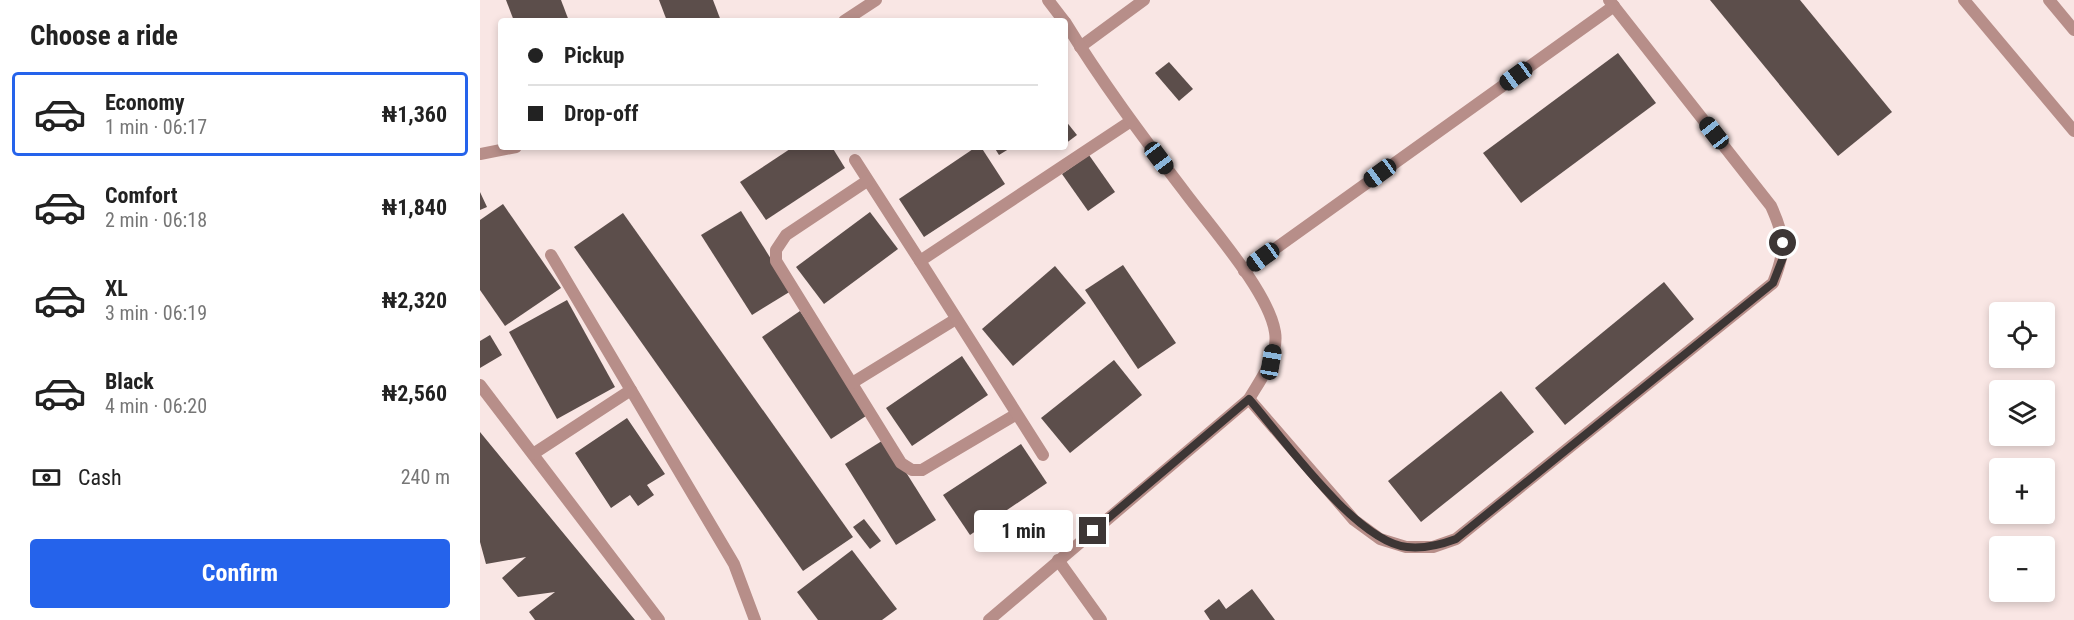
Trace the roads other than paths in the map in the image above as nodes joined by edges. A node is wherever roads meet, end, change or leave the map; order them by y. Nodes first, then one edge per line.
1 (876, 0) edge
2 (1048, 0) edge
3 (1144, 0) edge
4 (1964, 0) edge
5 (2049, 0) edge
6 (1611, 3) edge
7 (849, 18) edge
8 (1062, 18) edge
9 (1068, 27) edge
10 (2074, 30) edge
11 (1080, 47) junction
12 (1131, 121) junction
13 (2074, 131) edge
14 (501, 150) edge
15 (480, 154) edge
16 (855, 160) dead end
17 (867, 181) junction
18 (550, 255) dead end
19 (920, 261) junction
20 (1244, 271) junction
21 (956, 319) junction
22 (852, 383) junction
23 (480, 385) edge
24 (631, 390) junction
25 (1249, 399) junction
26 (1015, 416) junction
27 (533, 454) junction
28 (1042, 455) dead end
29 (1058, 560) junction
30 (659, 620) edge
31 (755, 620) edge
32 (989, 620) edge
33 (1101, 620) edge

1 - 7 street
2 - 8 street
3 - 11 street
4 - 13 street
5 - 10 street
6 - 20 street
6 - 25 street
9 - 11 street
11 - 12 street
12 - 19 street
12 - 20 street
14 - 15 street
16 - 17 street
17 - 19 street
17 - 22 street
18 - 24 street
19 - 21 street
20 - 25 street
21 - 22 street
21 - 26 street
22 - 26 street
23 - 27 street
24 - 27 street
24 - 31 street
25 - 29 street
26 - 28 street
27 - 30 street
29 - 32 street
29 - 33 street

